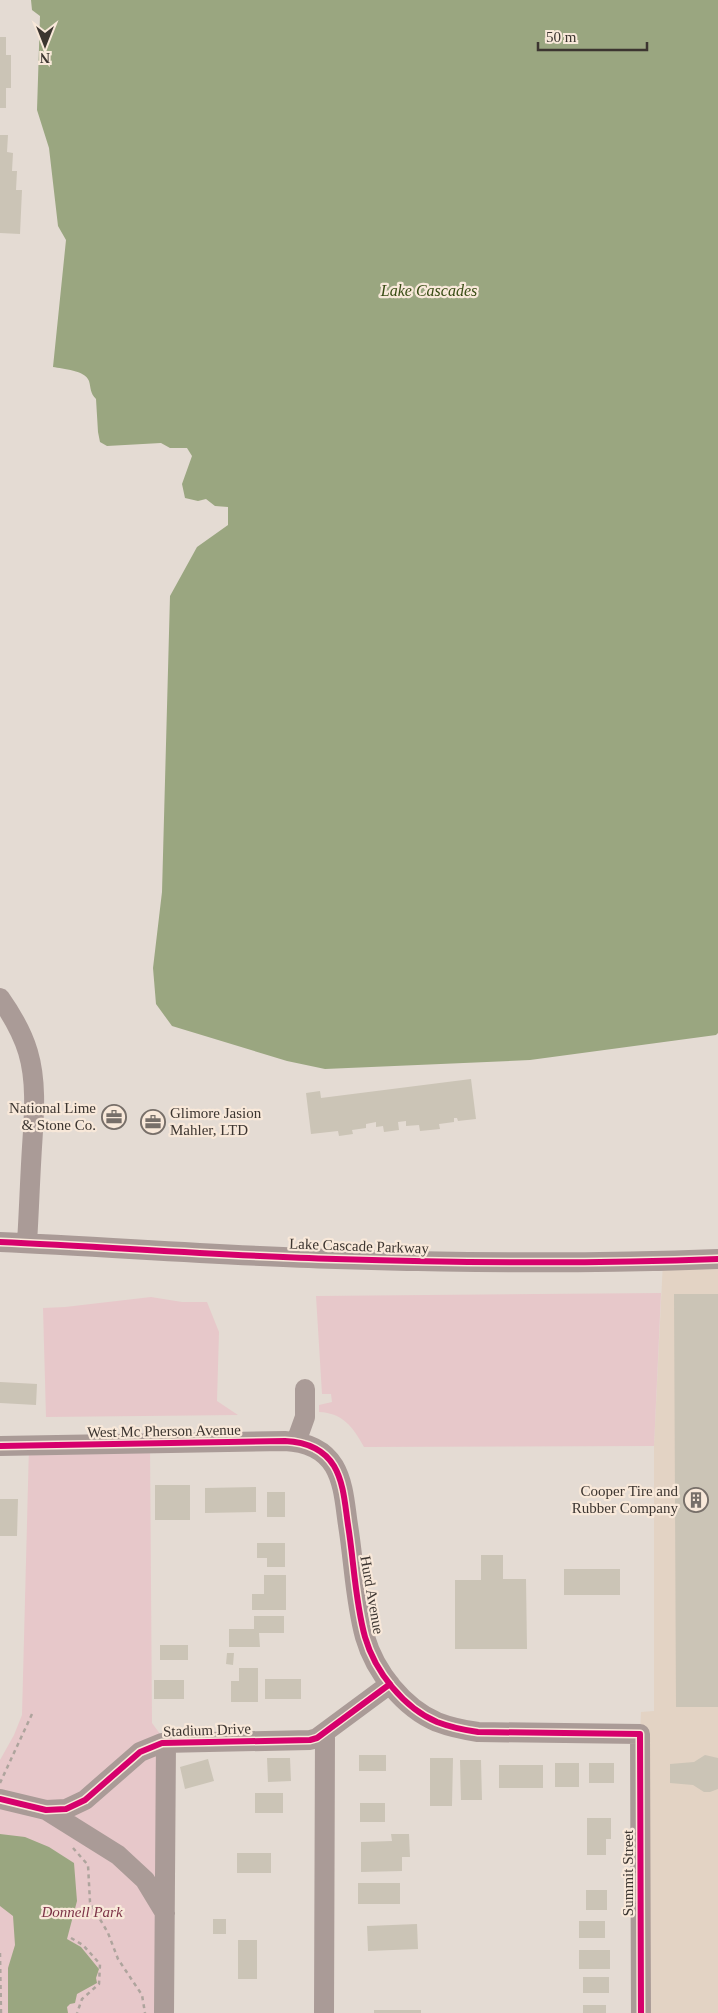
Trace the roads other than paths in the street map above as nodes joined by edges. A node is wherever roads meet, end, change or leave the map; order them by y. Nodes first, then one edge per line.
1 (0, 998) edge
2 (0, 1242) edge
3 (27, 1243) junction
4 (718, 1259) edge
5 (305, 1389) dead end
6 (296, 1442) junction
7 (0, 1446) edge
8 (324, 1455) joint
9 (390, 1684) junction
10 (325, 1734) junction
11 (640, 1734) joint
12 (166, 1742) junction
13 (0, 1799) edge
14 (46, 1810) junction
15 (165, 1913) junction
16 (164, 2013) edge
17 (324, 2013) edge
18 (641, 2013) edge

1 - 3 street
2 - 3 street, Lake Cascade Parkway
3 - 4 street, Lake Cascade Parkway
5 - 6 street
6 - 7 street, West Mc Pherson Avenue
6 - 8 street, West Mc Pherson Avenue
8 - 9 street, Hurd Avenue
9 - 10 street, Stadium Drive
9 - 11 street, Hurd Avenue
10 - 12 street, Stadium Drive
10 - 17 street
11 - 18 street, Summit Street
12 - 14 street, Stadium Drive
12 - 15 street
13 - 14 street, Stadium Drive
14 - 15 street
15 - 16 street

